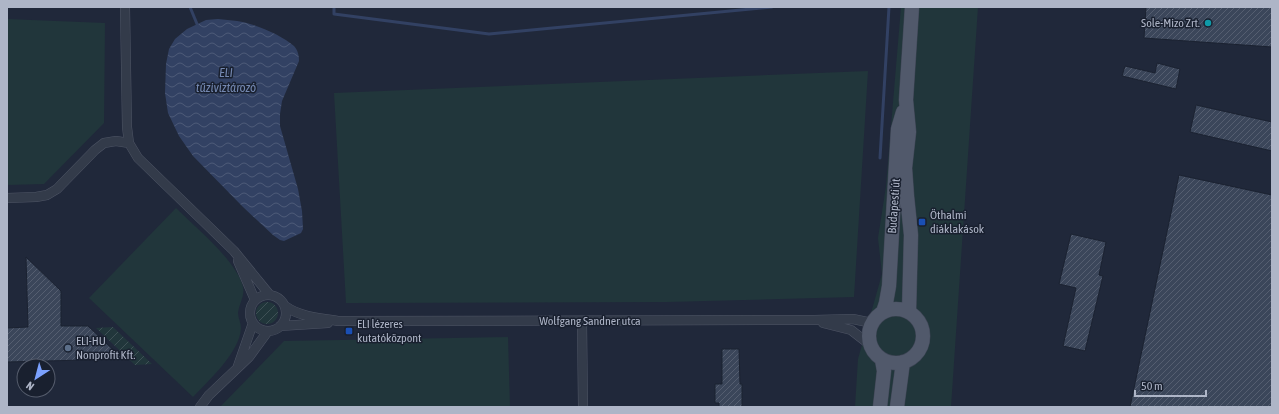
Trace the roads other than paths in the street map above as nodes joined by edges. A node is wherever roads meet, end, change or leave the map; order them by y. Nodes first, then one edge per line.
1 (125, 7) edge
2 (912, 7) edge
3 (906, 100) junction
4 (129, 143) junction
5 (7, 198) edge
6 (234, 251) junction
7 (269, 294) junction
8 (255, 300) junction
9 (285, 306) junction
10 (883, 312) junction
11 (909, 312) junction
12 (814, 320) junction
13 (338, 321) junction
14 (582, 321) junction
15 (253, 323) junction
16 (872, 323) junction
17 (280, 326) junction
18 (268, 331) junction
19 (869, 344) junction
20 (882, 360) junction
21 (903, 362) junction
22 (237, 367) junction
23 (200, 407) edge
24 (583, 407) edge
25 (880, 407) edge
26 (897, 407) edge

1 - 4 street
2 - 3 main road, Budapesti út
3 - 10 main road, Budapesti út
3 - 11 main road, Budapesti út
4 - 5 street
4 - 6 street
6 - 7 street
6 - 8 street
7 - 8 street
7 - 9 street
8 - 15 street
9 - 13 street
9 - 17 street
10 - 11 main road
10 - 16 main road
11 - 21 main road
12 - 14 street, Wolfgang Sandner utca
12 - 16 street, Wolfgang Sandner utca
12 - 19 street, Wolfgang Sandner utca
13 - 14 street, Wolfgang Sandner utca
13 - 17 street
14 - 24 street
15 - 18 street
15 - 22 street
16 - 19 main road
17 - 18 street
18 - 22 street
19 - 20 main road
20 - 21 main road
20 - 25 main road
21 - 26 main road
22 - 23 street

